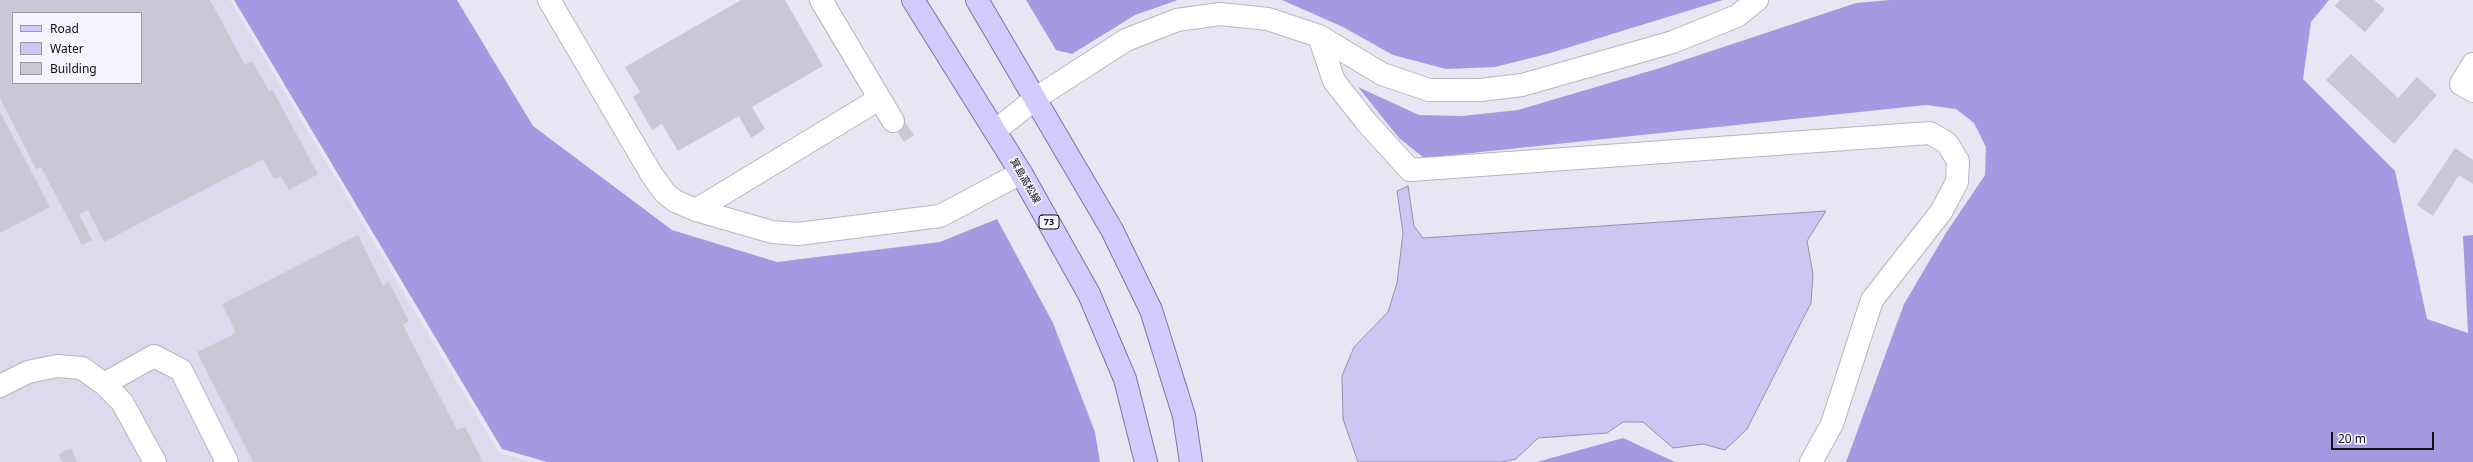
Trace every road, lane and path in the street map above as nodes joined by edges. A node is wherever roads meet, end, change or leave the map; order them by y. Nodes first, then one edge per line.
1 (549, 0) edge
2 (821, 0) edge
3 (913, 0) edge
4 (977, 0) edge
5 (1757, 0) edge
6 (1319, 36) junction
7 (2473, 64) edge
8 (2473, 90) edge
9 (1036, 98) junction
10 (879, 99) junction
11 (893, 121) dead end
12 (995, 131) junction
13 (1021, 174) junction
14 (696, 210) junction
15 (104, 384) junction
16 (0, 386) edge
17 (155, 462) edge
18 (227, 462) edge
19 (1146, 462) edge
20 (1191, 462) edge
21 (1811, 462) edge

1 - 14 street
2 - 10 street
3 - 12 main road, 箕島高松線 / 73
4 - 9 main road
5 - 6 street
6 - 9 street
6 - 21 street
7 - 8 street
9 - 12 street
9 - 20 main road
10 - 11 street
10 - 14 street
12 - 13 main road, 箕島高松線 / 73
13 - 14 street
13 - 19 main road, 箕島高松線 / 73
15 - 16 street
15 - 17 street
15 - 18 street

